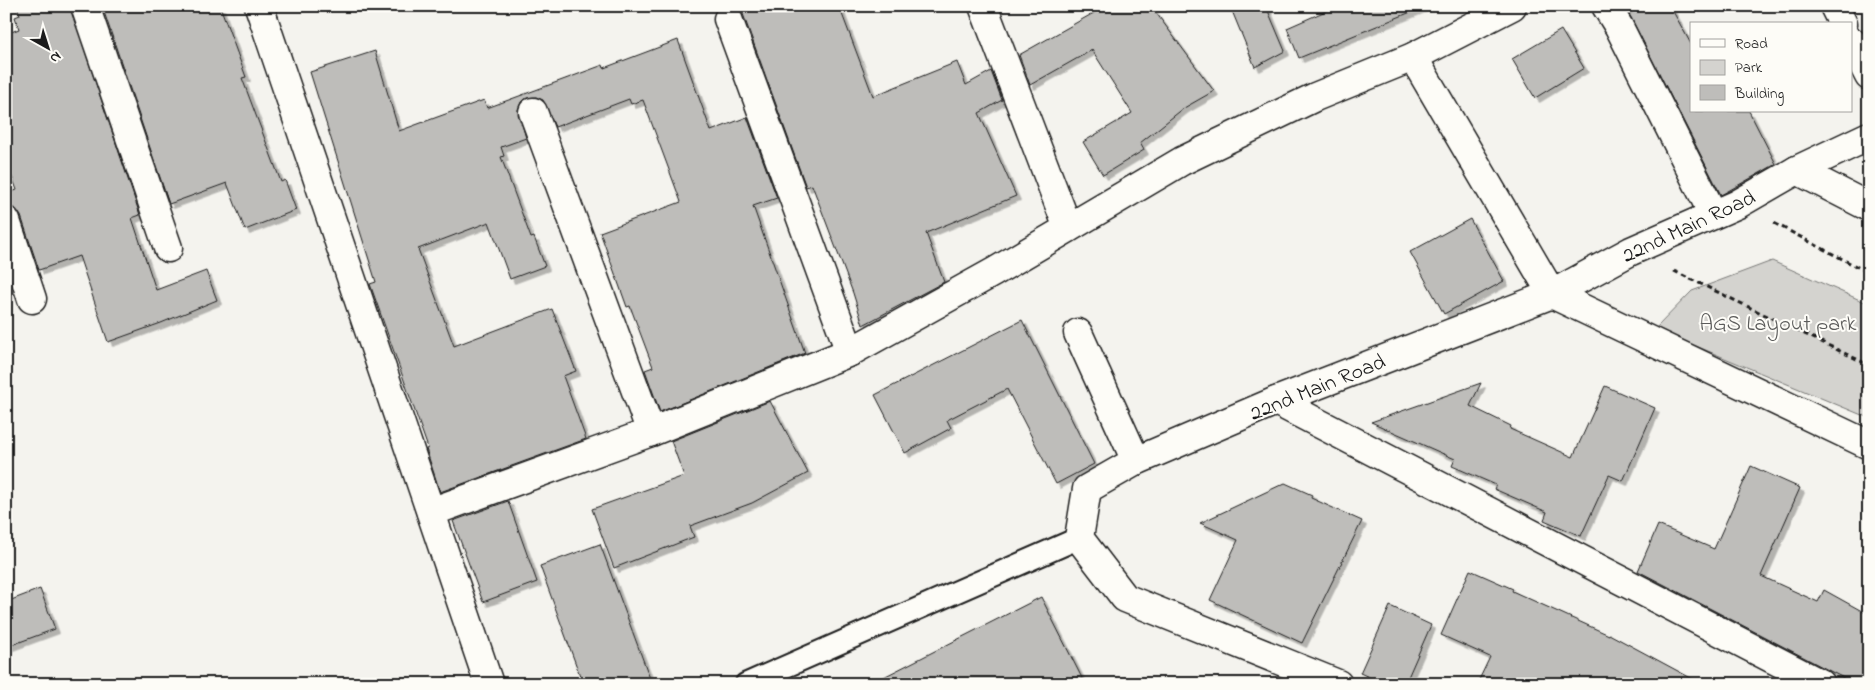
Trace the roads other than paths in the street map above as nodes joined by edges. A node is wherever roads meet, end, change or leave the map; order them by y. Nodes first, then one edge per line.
1 (85, 6) edge
2 (259, 6) edge
3 (983, 6) edge
4 (1512, 6) edge
5 (1606, 6) edge
6 (1834, 6) edge
7 (728, 19) dead end
8 (1842, 22) edge
9 (1852, 43) edge
10 (1413, 57) junction
11 (1869, 76) edge
12 (533, 112) dead end
13 (1869, 136) edge
14 (1797, 170) junction
15 (1869, 207) edge
16 (1726, 209) junction
17 (6, 221) edge
18 (1068, 228) junction
19 (168, 248) dead end
20 (1552, 294) junction
21 (32, 299) dead end
22 (1078, 333) dead end
23 (850, 352) junction
24 (1276, 401) junction
25 (651, 432) junction
26 (1869, 444) edge
27 (1136, 461) junction
28 (431, 512) junction
29 (1079, 538) junction
30 (488, 684) edge
31 (746, 684) edge
32 (1338, 684) edge
33 (1821, 684) edge

1 - 19 street
2 - 28 street
3 - 18 street
4 - 10 street
5 - 16 street
6 - 8 street
7 - 23 street
9 - 11 street
10 - 18 street
10 - 20 street
12 - 25 street
13 - 14 street, 22nd Main Road
14 - 15 street
14 - 16 street, 22nd Main Road
16 - 20 street, 22nd Main Road
17 - 21 street
18 - 23 street
20 - 24 street, 22nd Main Road
20 - 26 street
22 - 27 street
23 - 25 street
24 - 27 street, 22nd Main Road
24 - 33 street
25 - 28 street
27 - 29 street, 22nd Main Road
28 - 30 street
29 - 31 lane
29 - 32 street

